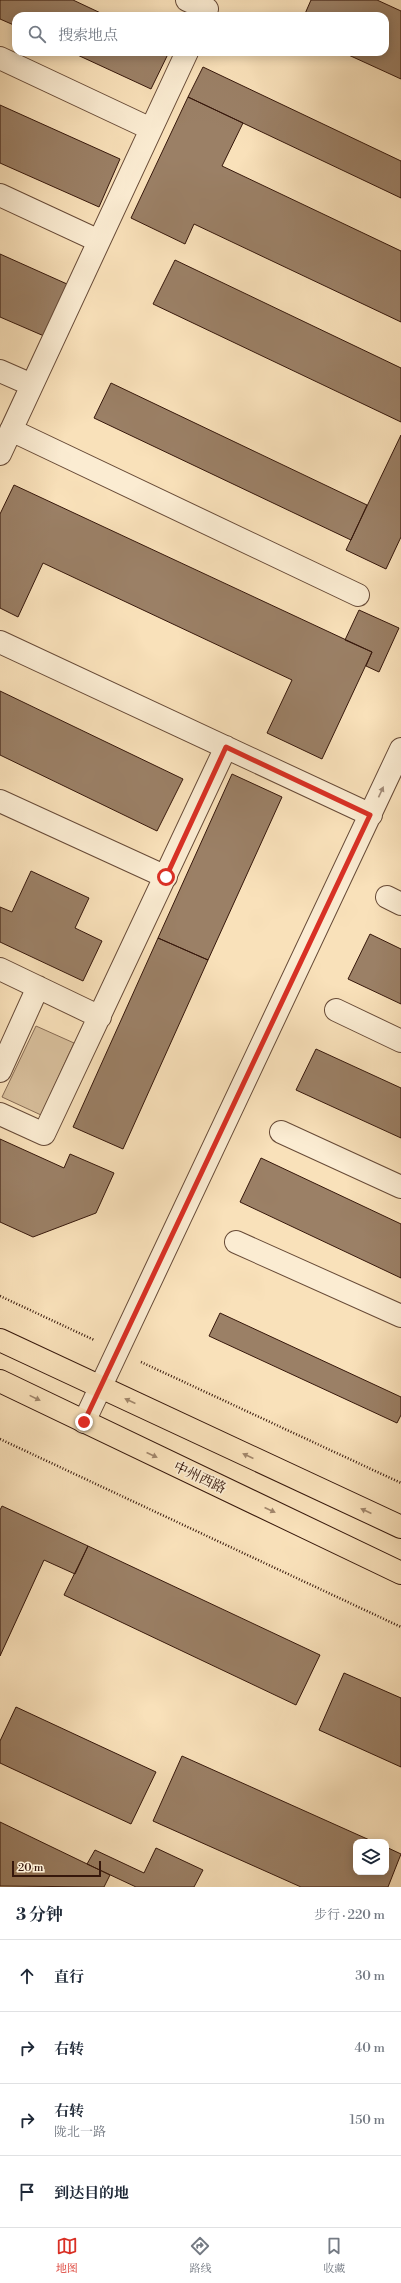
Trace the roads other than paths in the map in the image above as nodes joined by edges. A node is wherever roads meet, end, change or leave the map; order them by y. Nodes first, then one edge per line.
1 (187, 0) edge
2 (207, 8) edge
3 (185, 56) edge
4 (0, 58) edge
5 (151, 130) junction
6 (0, 195) edge
7 (99, 241) junction
8 (0, 371) edge
9 (32, 385) junction
10 (11, 430) junction
11 (0, 454) edge
12 (358, 595) dead end
13 (0, 642) edge
14 (226, 747) junction
15 (401, 750) edge
16 (0, 801) edge
17 (370, 815) junction
18 (166, 877) junction
19 (0, 969) edge
20 (38, 987) junction
21 (336, 1010) dead end
22 (100, 1017) junction
23 (401, 1041) edge
24 (0, 1071) edge
25 (0, 1114) edge
26 (281, 1132) dead end
27 (401, 1187) edge
28 (236, 1242) dead end
29 (401, 1316) edge
30 (0, 1340) edge
31 (0, 1381) edge
32 (100, 1387) junction
33 (84, 1422) junction
34 (401, 1527) edge
35 (401, 1573) edge

1 - 2 street
3 - 5 street
4 - 5 street
5 - 7 street
6 - 7 street
7 - 9 street
8 - 9 street
9 - 10 street
10 - 11 street
10 - 12 street
13 - 14 street
14 - 17 street
14 - 18 street
17 -> 15 street
16 - 18 street
17 - 32 street
18 - 22 street
19 - 20 street
20 - 22 street
20 - 24 street
21 - 23 street
22 - 25 street
26 - 27 street
28 - 29 street
30 - 32 main road
31 -> 33 main road, 中州西路
32 - 33 street
34 -> 32 main road
33 -> 35 main road, 中州西路

